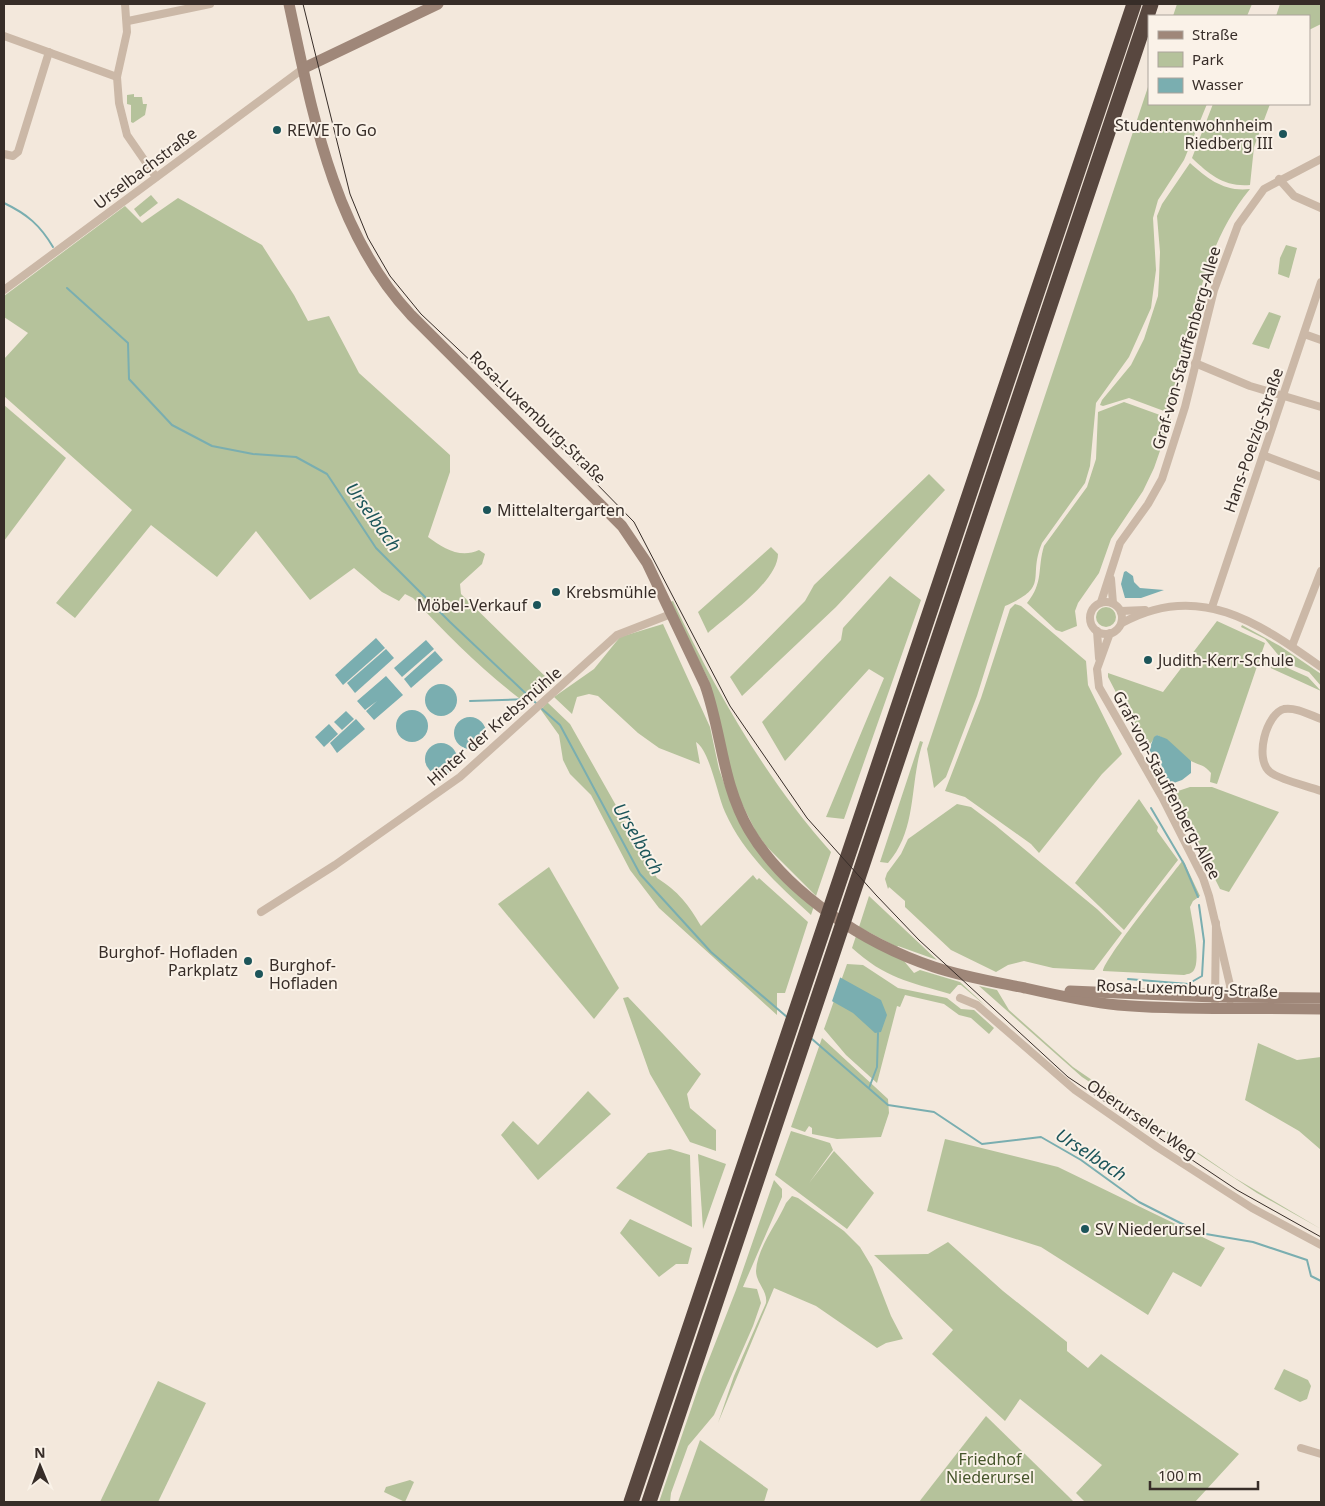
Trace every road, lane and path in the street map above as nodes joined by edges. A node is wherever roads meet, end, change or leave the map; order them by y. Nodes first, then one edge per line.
1 (126, 4) edge
2 (210, 4) edge
3 (289, 4) edge
4 (438, 4) edge
5 (1134, 4) edge
6 (1150, 4) edge
7 (128, 21) junction
8 (4, 36) edge
9 (49, 52) junction
10 (304, 68) junction
11 (117, 78) junction
12 (4, 154) edge
13 (1321, 159) edge
14 (156, 177) junction
15 (1279, 179) junction
16 (1321, 208) edge
17 (1321, 282) edge
18 (4, 290) edge
19 (1304, 334) junction
20 (1321, 340) edge
21 (1195, 363) junction
22 (1283, 396) junction
23 (1321, 407) edge
24 (1263, 456) junction
25 (1321, 478) edge
26 (1321, 571) edge
27 (1110, 574) junction
28 (1101, 602) junction
29 (1113, 603) junction
30 (1212, 607) junction
31 (1150, 610) junction
32 (1121, 611) junction
33 (671, 614) junction
34 (1122, 623) junction
35 (1097, 631) junction
36 (1110, 633) junction
37 (1292, 646) junction
38 (1099, 660) junction
39 (1321, 667) edge
40 (1321, 719) edge
41 (1321, 791) edge
42 (261, 912) dead end
43 (1216, 923) junction
44 (1023, 988) junction
45 (1214, 997) junction
46 (960, 998) dead end
47 (1231, 998) junction
48 (1321, 998) edge
49 (1221, 1008) junction
50 (1321, 1009) edge
51 (1321, 1245) edge
52 (1301, 1448) dead end
53 (1321, 1454) edge
54 (631, 1502) edge
55 (648, 1502) edge

1 - 7 street
2 - 7 street
3 - 10 main road, Rosa-Luxemburg-Straße
4 - 10 main road
5 - 54 highway
6 - 55 highway
7 - 11 street
8 - 9 street
9 - 11 street
9 - 12 street
10 - 14 street, Urselbachstraße
10 - 33 main road, Rosa-Luxemburg-Straße
11 - 14 street
13 - 15 street, Graf-von-Stauffenberg-Allee
14 - 18 street, Urselbachstraße
15 - 16 street
15 - 21 street, Graf-von-Stauffenberg-Allee
17 - 19 street, Hans-Poelzig-Straße
19 - 20 street
19 - 22 street, Hans-Poelzig-Straße
21 - 22 street
21 - 27 street, Graf-von-Stauffenberg-Allee
22 - 23 street
22 - 24 street, Hans-Poelzig-Straße
24 - 25 street
24 - 30 street, Hans-Poelzig-Straße
26 - 37 street
27 - 28 street, Graf-von-Stauffenberg-Allee
27 - 29 street, Graf-von-Stauffenberg-Allee
28 - 29 street
28 - 35 street, Graf-von-Stauffenberg-Allee
29 - 32 street
30 - 31 street
30 - 37 street
31 - 32 street
31 - 34 street, Graf-von-Stauffenberg-Allee
32 - 34 street
33 - 42 street, Hinter der Krebsmühle
33 - 44 main road, Rosa-Luxemburg-Straße
34 - 36 street, Graf-von-Stauffenberg-Allee
35 - 36 street
35 - 38 street, Graf-von-Stauffenberg-Allee
36 - 38 street, Graf-von-Stauffenberg-Allee
37 - 39 street
38 - 43 street, Graf-von-Stauffenberg-Allee
40 - 41 street
43 - 45 street, Graf-von-Stauffenberg-Allee
43 - 47 street, Graf-von-Stauffenberg-Allee
44 - 45 main road, Rosa-Luxemburg-Straße
44 - 49 main road, Rosa-Luxemburg-Straße
45 - 47 main road, Rosa-Luxemburg-Straße
45 - 49 street
46 - 51 street, Oberurseler Weg
47 - 48 main road, Rosa-Luxemburg-Straße
47 - 49 street
49 - 50 main road, Rosa-Luxemburg-Straße
52 - 53 street

